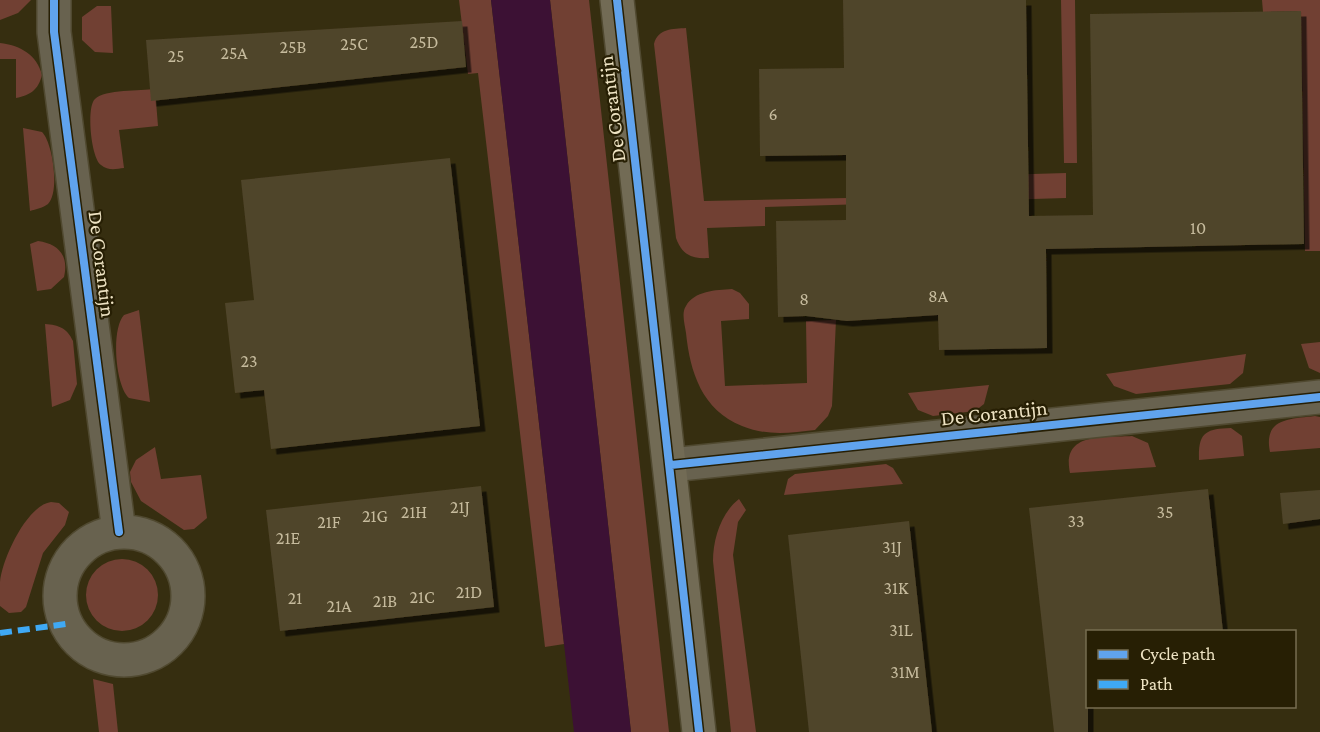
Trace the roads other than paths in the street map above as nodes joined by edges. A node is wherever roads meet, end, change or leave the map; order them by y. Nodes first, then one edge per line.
1 (54, 0) edge
2 (617, 0) edge
3 (1320, 397) edge
4 (671, 465) junction
5 (119, 532) dead end
6 (699, 732) edge

1 - 5 street, De Corantijn
2 - 4 street, De Corantijn
3 - 4 street, De Corantijn
4 - 6 street, De Corantijn

